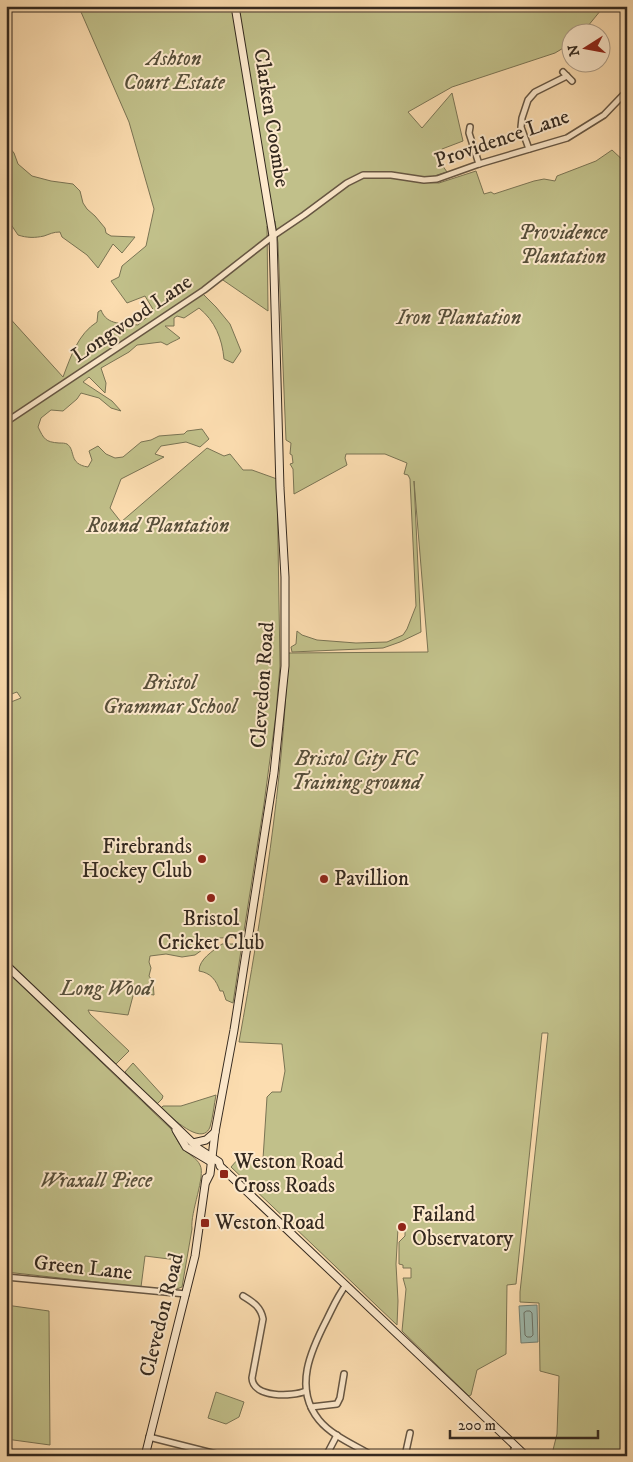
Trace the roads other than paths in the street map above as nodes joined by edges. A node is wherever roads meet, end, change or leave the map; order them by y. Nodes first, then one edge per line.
1 (235, 6) edge
2 (563, 72) dead end
3 (567, 76) junction
4 (572, 81) dead end
5 (627, 91) edge
6 (470, 127) dead end
7 (529, 149) junction
8 (479, 164) junction
9 (273, 236) junction
10 (6, 422) edge
11 (6, 965) edge
12 (174, 1125) junction
13 (215, 1132) junction
14 (193, 1143) junction
15 (210, 1159) junction
16 (6, 1277) edge
17 (346, 1285) junction
18 (186, 1294) junction
19 (243, 1296) dead end
20 (344, 1374) dead end
21 (306, 1391) junction
22 (311, 1407) junction
23 (337, 1435) junction
24 (408, 1436) dead end
25 (149, 1437) junction
26 (515, 1446) junction
27 (145, 1456) edge
28 (224, 1456) edge
29 (326, 1456) edge
30 (373, 1456) edge
31 (404, 1456) edge
32 (512, 1456) edge
33 (526, 1456) edge

1 - 9 main road, Clarken Coombe
2 - 3 street
3 - 4 street
3 - 7 street
5 - 7 street, Providence Lane
6 - 8 street
7 - 8 street, Providence Lane
8 - 9 street, Providence Lane
9 - 10 street, Longwood Lane
9 - 13 main road, Clevedon Road
11 - 12 main road
12 - 14 main road
12 - 15 main road
13 - 14 main road
13 - 15 main road, Clevedon Road
14 - 15 main road
15 - 17 main road
15 - 18 main road, Clevedon Road
16 - 18 street, Green Lane
17 - 21 street
17 - 26 main road
18 - 25 main road, Clevedon Road
19 - 21 street
20 - 22 street
21 - 22 street
22 - 23 street
23 - 29 street
23 - 30 street
24 - 31 street
25 - 27 main road, Clevedon Road
25 - 28 street
26 - 32 street
26 - 33 main road

